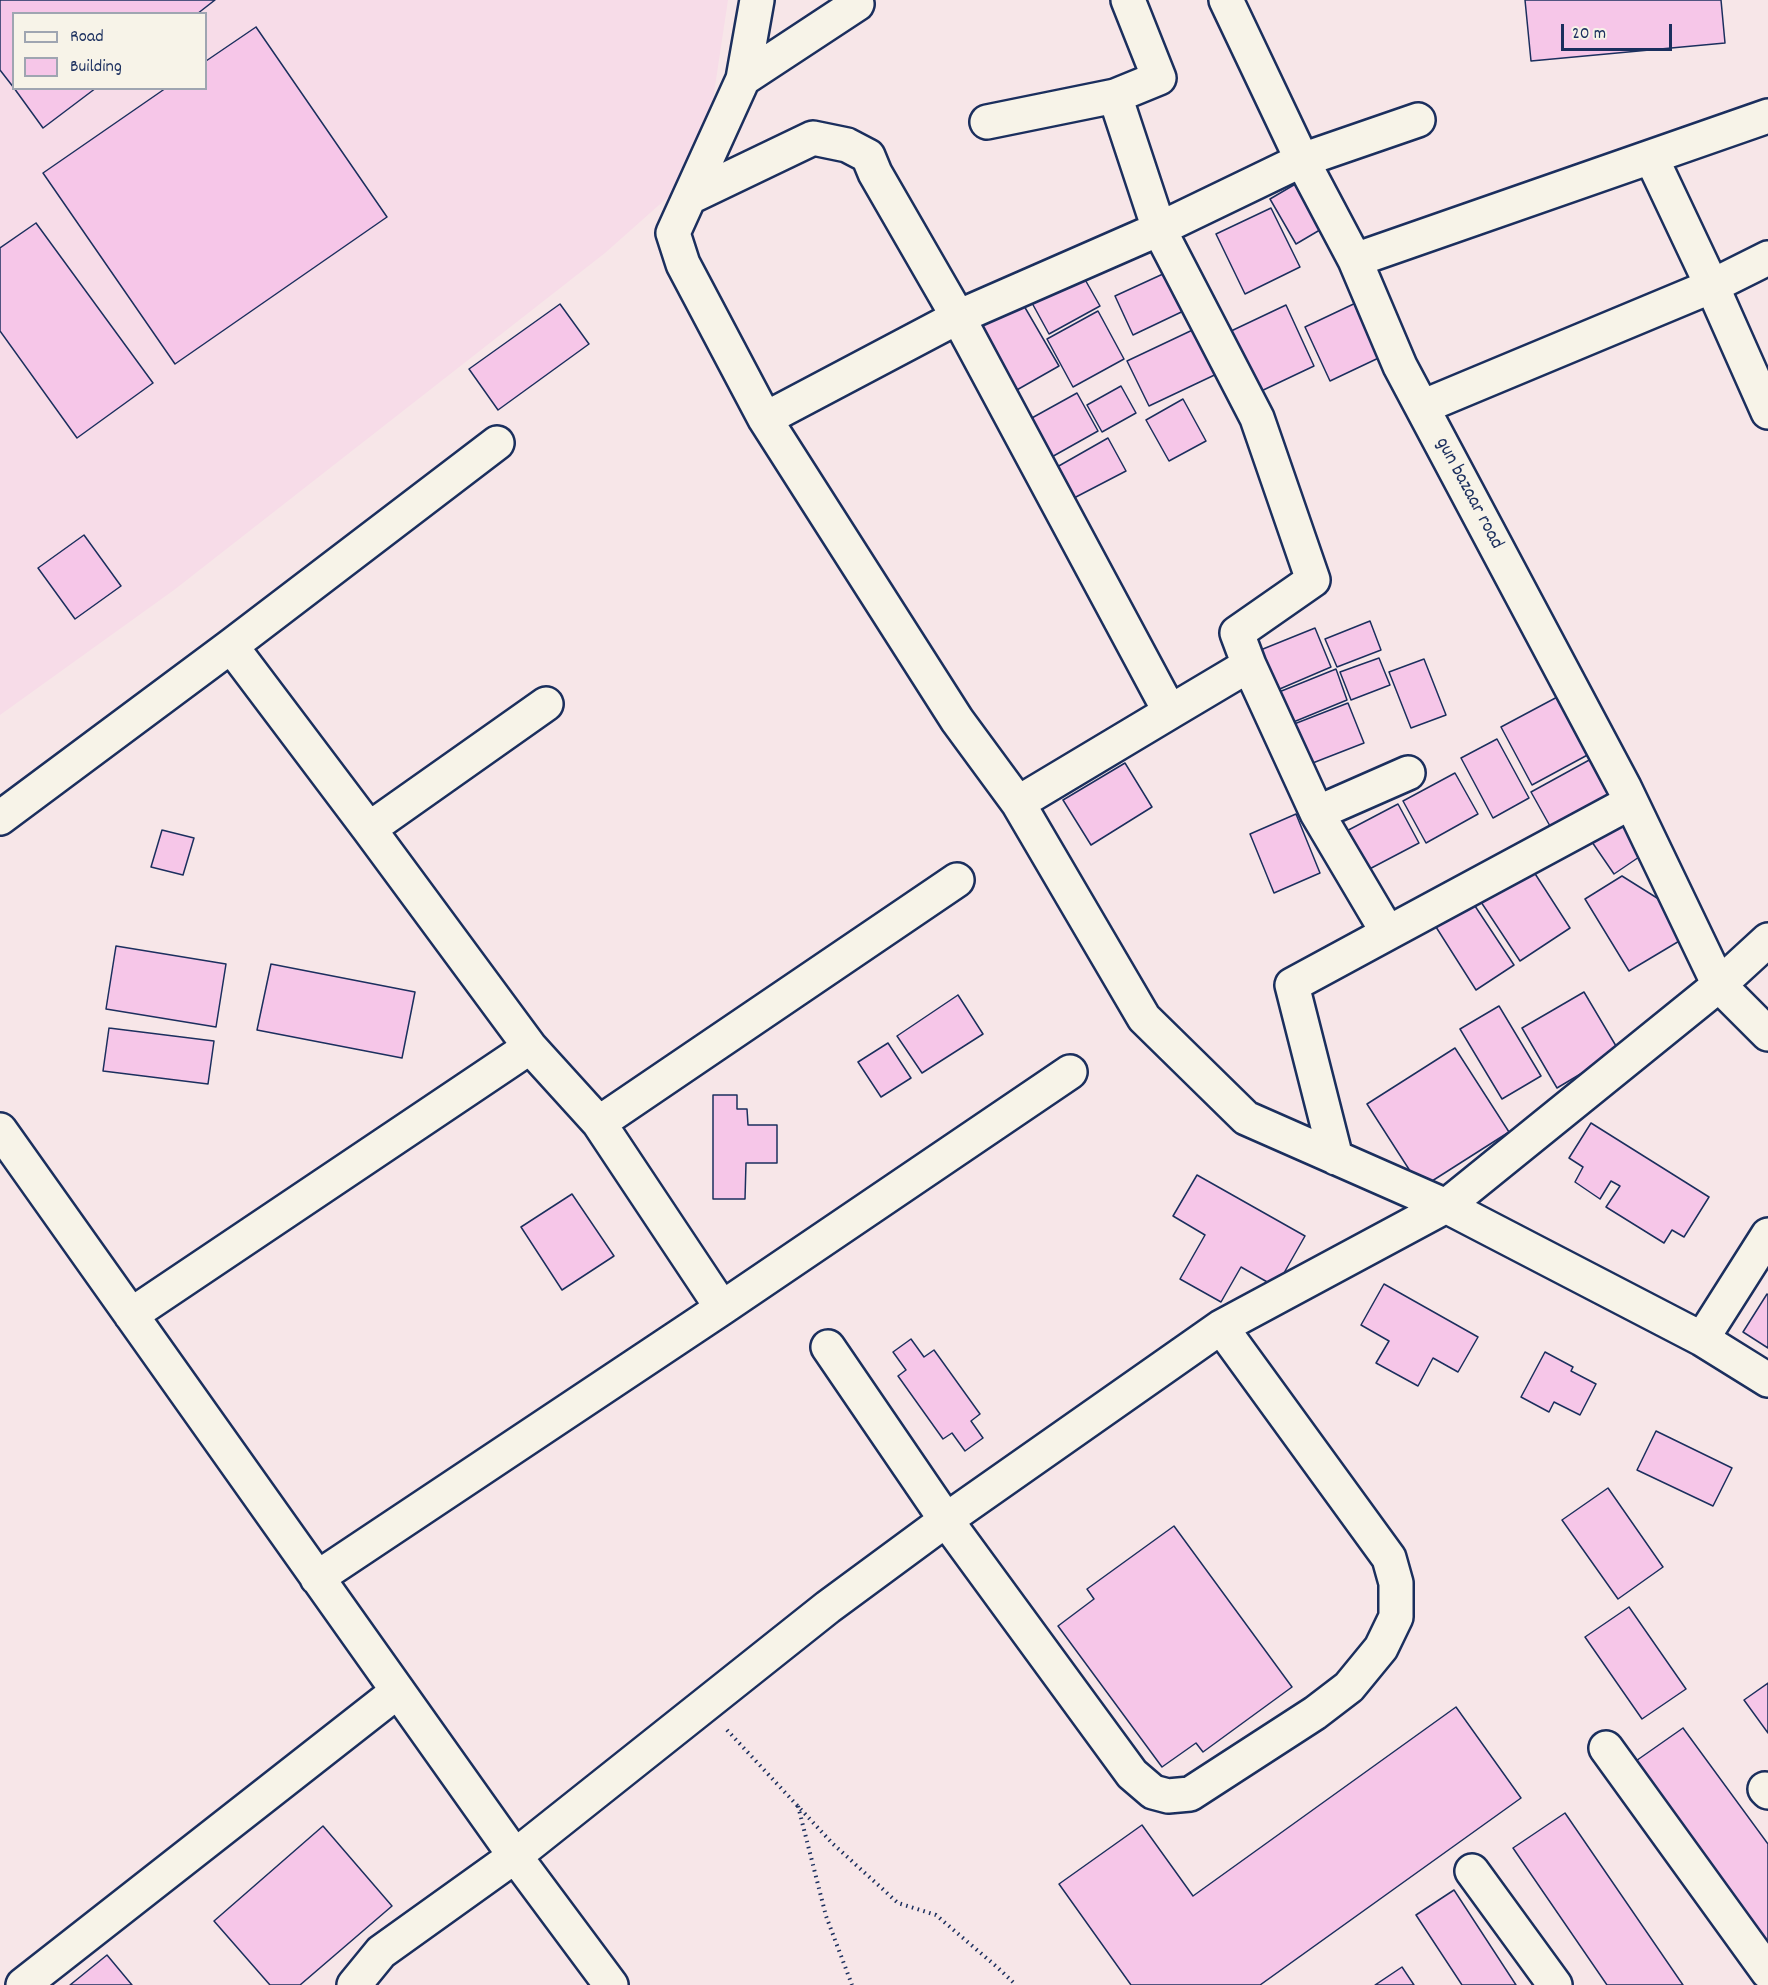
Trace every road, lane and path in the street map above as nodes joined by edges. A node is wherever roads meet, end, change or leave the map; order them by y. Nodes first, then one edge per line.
1 (757, 0) edge
2 (1128, 0) edge
3 (1226, 0) edge
4 (857, 4) dead end
5 (743, 79) junction
6 (1114, 96) junction
7 (1768, 116) edge
8 (1418, 120) dead end
9 (987, 122) dead end
10 (1651, 157) junction
11 (1302, 159) junction
12 (690, 197) junction
13 (1159, 229) junction
14 (1768, 258) edge
15 (1355, 260) junction
16 (1712, 286) junction
17 (958, 317) junction
18 (1422, 407) junction
19 (1768, 412) edge
20 (765, 419) junction
21 (497, 443) dead end
22 (231, 646) junction
23 (1249, 665) junction
24 (546, 704) dead end
25 (1170, 712) junction
26 (1408, 773) dead end
27 (1631, 802) junction
28 (1018, 803) junction
29 (1317, 813) junction
30 (0, 818) edge
31 (369, 829) junction
32 (957, 880) dead end
33 (1388, 933) junction
34 (1768, 940) edge
35 (1719, 985) junction
36 (1768, 1034) edge
37 (530, 1047) junction
38 (1070, 1072) dead end
39 (599, 1123) junction
40 (0, 1130) edge
41 (1336, 1158) junction
42 (1446, 1206) junction
43 (1768, 1235) edge
44 (722, 1308) junction
45 (131, 1315) junction
46 (1221, 1327) junction
47 (1702, 1339) junction
48 (828, 1347) dead end
49 (1768, 1380) edge
50 (946, 1520) junction
51 (317, 1578) junction
52 (399, 1691) junction
53 (704, 1705) junction
54 (1606, 1748) dead end
55 (797, 1806) junction
56 (515, 1856) junction
57 (1472, 1871) dead end
58 (1768, 1972) edge
59 (24, 1985) edge
60 (354, 1985) edge
61 (611, 1985) edge
62 (852, 1985) edge
63 (1016, 1985) edge
64 (1555, 1985) edge

1 - 5 street
2 - 6 street
3 - 11 street, gun bazaar road
4 - 5 street
5 - 12 street
6 - 9 street
6 - 13 street
7 - 10 street
8 - 11 street
10 - 15 street
10 - 16 street
11 - 13 street
11 - 15 street, gun bazaar road
12 - 17 street
12 - 20 street
13 - 17 street
13 - 23 street
14 - 16 street
15 - 18 street, gun bazaar road
16 - 18 street
16 - 19 street
17 - 20 street
17 - 25 street
18 - 27 street, gun bazaar road
20 - 28 street
21 - 22 street
22 - 30 street
22 - 31 street
23 - 25 street
23 - 29 street
24 - 31 street
25 - 28 street
26 - 29 street
27 - 33 street
27 - 35 street, gun bazaar road
28 - 41 street
29 - 33 street
31 - 37 street
32 - 39 street
33 - 41 street
34 - 35 street
35 - 36 street, gun bazaar road
35 - 42 street
37 - 39 street
37 - 45 street
38 - 44 street
39 - 44 street
40 - 45 street
41 - 42 street
42 - 46 street
42 - 47 street
43 - 47 street
44 - 51 street
45 - 51 street
46 - 50 street
46 - 50 street
47 - 49 street
48 - 50 street
50 - 53 street
51 - 52 street
52 - 56 street
52 - 59 street
53 - 55 path
53 - 56 street
54 - 58 street
55 - 62 path
55 - 63 path
56 - 60 street
56 - 61 street
57 - 64 street

